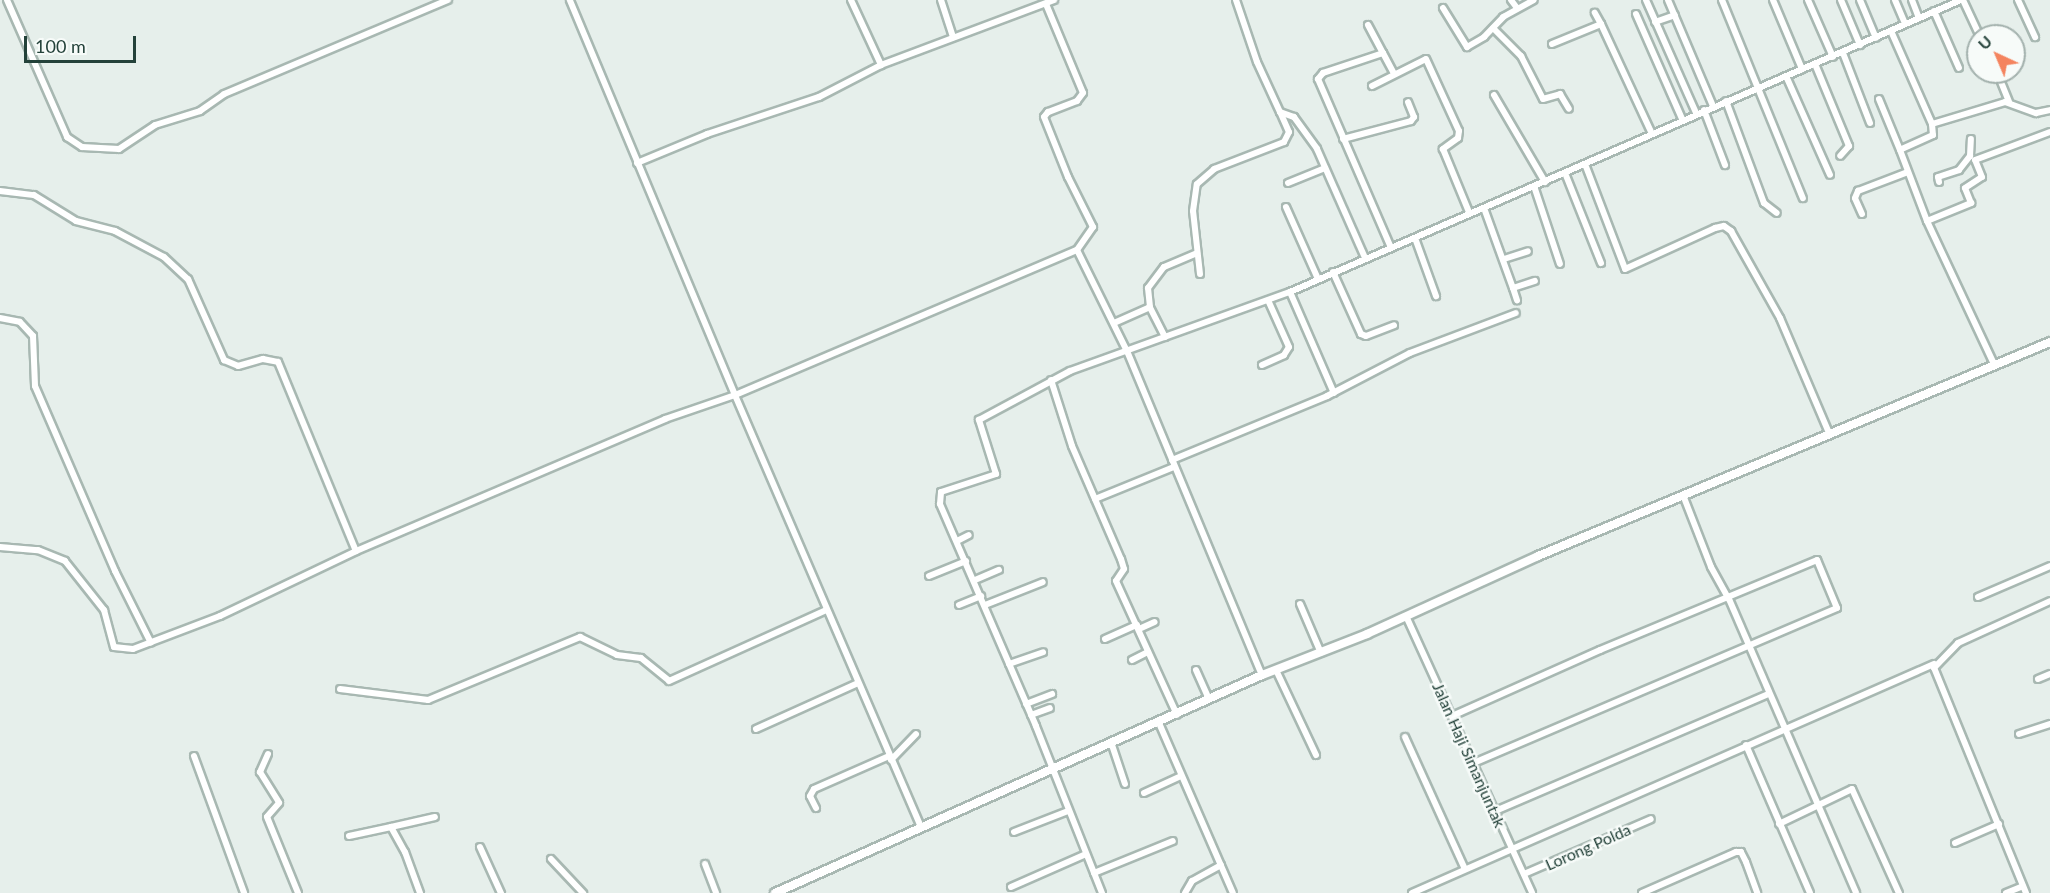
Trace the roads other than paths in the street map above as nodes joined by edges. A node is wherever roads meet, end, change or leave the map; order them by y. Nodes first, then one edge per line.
1 (7, 0) edge
2 (448, 0) edge
3 (570, 0) edge
4 (850, 0) edge
5 (941, 0) edge
6 (1054, 0) edge
7 (1236, 0) edge
8 (1511, 0) edge
9 (1534, 0) edge
10 (1646, 0) edge
11 (1668, 0) edge
12 (1722, 0) edge
13 (1773, 0) edge
14 (1808, 0) edge
15 (1841, 0) edge
16 (1860, 0) edge
17 (1895, 0) edge
18 (1912, 0) edge
19 (1962, 0) edge
20 (2018, 0) edge
21 (1952, 2) edge
22 (1046, 4) junction
23 (1443, 8) dead end
24 (1518, 8) junction
25 (1934, 11) junction
26 (1595, 13) dead end
27 (1636, 14) dead end
28 (1674, 15) junction
29 (1919, 18) junction
30 (1655, 22) junction
31 (1601, 24) junction
32 (1905, 24) junction
33 (1974, 24) edge
34 (1368, 25) dead end
35 (1494, 25) junction
36 (1891, 31) junction
37 (953, 37) junction
38 (2035, 37) dead end
39 (1876, 38) junction
40 (1552, 44) dead end
41 (1860, 45) junction
42 (1383, 53) junction
43 (1843, 53) junction
44 (1833, 57) junction
45 (1815, 64) junction
46 (881, 65) junction
47 (1959, 68) dead end
48 (1802, 69) junction
49 (1394, 75) junction
50 (1786, 75) junction
51 (2002, 84) edge
52 (1372, 86) dead end
53 (1757, 88) junction
54 (1494, 95) dead end
55 (1879, 99) dead end
56 (1726, 101) junction
57 (1408, 102) dead end
58 (2009, 102) junction
59 (1713, 106) junction
60 (1569, 109) dead end
61 (1704, 110) junction
62 (2050, 110) edge
63 (1280, 112) junction
64 (1696, 113) junction
65 (1682, 119) junction
66 (1870, 123) dead end
67 (1932, 124) junction
68 (2050, 132) edge
69 (1651, 134) junction
70 (1343, 139) junction
71 (1971, 139) dead end
72 (1900, 150) junction
73 (1840, 156) dead end
74 (1973, 158) junction
75 (637, 163) junction
76 (1585, 164) junction
77 (1725, 165) dead end
78 (1325, 168) junction
79 (1908, 172) junction
80 (1565, 173) junction
81 (1830, 175) dead end
82 (1545, 182) junction
83 (1939, 182) dead end
84 (1288, 183) dead end
85 (1534, 186) junction
86 (0, 190) edge
87 (1803, 198) dead end
88 (1286, 207) dead end
89 (1484, 208) junction
90 (1469, 212) junction
91 (1777, 213) dead end
92 (1862, 214) dead end
93 (1927, 221) junction
94 (1415, 238) junction
95 (1391, 248) junction
96 (1077, 250) junction
97 (1528, 251) dead end
98 (1197, 254) junction
99 (1365, 258) junction
100 (1504, 259) junction
101 (1601, 263) dead end
102 (1560, 264) dead end
103 (1333, 272) junction
104 (1200, 274) dead end
105 (1318, 279) junction
106 (1535, 281) dead end
107 (1514, 288) junction
108 (1290, 292) junction
109 (1436, 296) dead end
110 (1268, 300) junction
111 (1517, 300) dead end
112 (1150, 307) junction
113 (1516, 314) dead end
114 (0, 318) edge
115 (1113, 323) junction
116 (1394, 325) dead end
117 (1165, 337) junction
118 (2050, 342) edge
119 (1127, 351) junction
120 (1262, 365) dead end
121 (1995, 366) junction
122 (1051, 380) junction
123 (1334, 393) junction
124 (735, 395) junction
125 (1830, 435) junction
126 (1173, 463) junction
127 (1683, 495) junction
128 (1095, 499) junction
129 (969, 535) dead end
130 (957, 541) junction
131 (0, 547) edge
132 (356, 551) junction
133 (966, 561) junction
134 (2050, 566) edge
135 (999, 570) dead end
136 (929, 576) dead end
137 (975, 580) junction
138 (1043, 582) dead end
139 (981, 596) junction
140 (1978, 597) dead end
141 (1729, 599) junction
142 (2050, 601) edge
143 (959, 604) dead end
144 (1300, 604) dead end
145 (985, 605) junction
146 (826, 610) junction
147 (1406, 616) junction
148 (1155, 622) dead end
149 (1138, 627) junction
150 (1105, 639) dead end
151 (151, 643) junction
152 (1747, 647) junction
153 (1043, 652) dead end
154 (1148, 652) junction
155 (1321, 653) junction
156 (1132, 660) dead end
157 (1009, 664) junction
158 (1934, 664) junction
159 (1196, 670) dead end
160 (1276, 670) junction
161 (2050, 674) edge
162 (1262, 675) junction
163 (2038, 679) dead end
164 (858, 683) junction
165 (340, 689) dead end
166 (1052, 694) dead end
167 (1768, 694) junction
168 (1209, 699) junction
169 (1026, 704) junction
170 (1050, 708) dead end
171 (1031, 715) junction
172 (1177, 715) junction
173 (1452, 716) junction
174 (1159, 723) junction
175 (2050, 724) edge
176 (756, 729) dead end
177 (1783, 729) junction
178 (916, 734) dead end
179 (2019, 734) dead end
180 (1405, 737) dead end
181 (1112, 745) junction
182 (1746, 745) junction
183 (268, 754) dead end
184 (1316, 754) dead end
185 (194, 756) dead end
186 (890, 758) junction
187 (1472, 764) junction
188 (1052, 772) junction
189 (1181, 776) junction
190 (1125, 784) dead end
191 (1144, 793) dead end
192 (1817, 807) junction
193 (816, 808) dead end
194 (1068, 811) junction
195 (1493, 812) junction
196 (435, 817) dead end
197 (1651, 819) dead end
198 (1779, 824) junction
199 (2000, 824) junction
200 (391, 827) junction
201 (921, 827) junction
202 (1014, 832) dead end
203 (349, 836) dead end
204 (1173, 841) dead end
205 (1955, 843) dead end
206 (480, 847) dead end
207 (1512, 848) junction
208 (1086, 854) junction
209 (551, 859) dead end
210 (705, 864) dead end
211 (1221, 865) junction
212 (1465, 869) junction
213 (1094, 873) junction
214 (1524, 874) junction
215 (1430, 885) junction
216 (1011, 887) dead end
217 (2025, 890) edge
218 (244, 893) edge
219 (298, 893) edge
220 (420, 893) edge
221 (501, 893) edge
222 (583, 893) edge
223 (716, 893) edge
224 (775, 893) edge
225 (1102, 893) edge
226 (1185, 893) edge
227 (1233, 893) edge
228 (1412, 893) edge
229 (1433, 893) edge
230 (1532, 893) edge
231 (1642, 893) edge
232 (1757, 893) edge
233 (1810, 893) edge
234 (1856, 893) edge
235 (1899, 893) edge
236 (2006, 893) edge

1 - 2 street
3 - 75 street
4 - 46 street
5 - 37 street
6 - 22 street
7 - 63 street
8 - 24 street
9 - 24 street
10 - 30 street
11 - 28 street
12 - 53 street
13 - 48 street
14 - 44 street
15 - 41 street
16 - 39 street
17 - 32 street
18 - 29 street
19 - 21 street
19 - 33 street
20 - 38 street
21 - 25 street
22 - 37 street
22 - 96 street
23 - 35 street
24 - 35 street
25 - 29 street
25 - 47 street
26 - 31 street
27 - 65 street
28 - 30 street
28 - 59 street
29 - 32 street
30 - 64 street
31 - 40 street
31 - 69 street
32 - 36 street
34 - 42 street
35 - 60 street
36 - 39 street
36 - 67 street
37 - 46 street
39 - 41 street
41 - 43 street
42 - 49 street
42 - 70 street
43 - 44 street
43 - 66 street
44 - 45 street
45 - 48 street
45 - 73 street
46 - 75 street
48 - 50 street
49 - 52 street
49 - 90 street
50 - 53 street
50 - 81 street
51 - 58 street
53 - 56 street
53 - 87 street
54 - 82 street
55 - 72 street
56 - 59 street
56 - 91 street
57 - 70 street
58 - 62 street
58 - 67 street
59 - 61 street
61 - 64 street
61 - 77 street
63 - 78 street
63 - 98 street
64 - 65 street
65 - 69 street
67 - 72 street
68 - 74 street
69 - 76 street
70 - 95 street
71 - 74 street
72 - 79 street
74 - 83 street
74 - 93 street
75 - 124 street
76 - 80 street
76 - 125 street
78 - 84 street
78 - 99 street
79 - 92 street
79 - 93 street
80 - 82 street
80 - 101 street
82 - 85 street
85 - 89 street
85 - 102 street
86 - 132 street
88 - 105 street
89 - 90 street
89 - 100 street
90 - 94 street
93 - 121 street
94 - 95 street
94 - 109 street
95 - 99 street
96 - 115 street
96 - 124 street
97 - 100 street
98 - 104 street
98 - 112 street
99 - 103 street
100 - 107 street
103 - 105 street
103 - 116 street
105 - 108 street
106 - 107 street
107 - 111 street
108 - 110 street
108 - 123 street
110 - 117 street
110 - 120 street
112 - 115 street
112 - 117 street
113 - 123 street
114 - 151 street
115 - 119 street
117 - 119 street
118 - 121 street
119 - 122 street
119 - 126 street
121 - 125 street
122 - 128 street
122 - 130 street
123 - 126 street
124 - 132 street
124 - 146 street
125 - 127 street
126 - 128 street
126 - 162 street
127 - 141 street
127 - 147 street
128 - 149 street
129 - 130 street
130 - 133 street
131 - 151 street
132 - 151 street
133 - 136 street
133 - 137 street
134 - 140 street
135 - 137 street
137 - 139 street
138 - 145 street
139 - 143 street
139 - 145 street
141 - 152 street
141 - 152 street
141 - 173 street
142 - 158 street
144 - 155 street
145 - 157 street
146 - 164 street
146 - 165 street
147 - 155 street
147 - 173 street, Jalan Haji Simanjuntak
148 - 149 street
149 - 150 street
149 - 154 street
152 - 167 street
152 - 187 street
153 - 157 street
154 - 156 street
154 - 172 street
155 - 160 street
157 - 169 street
158 - 177 street
158 - 199 street
159 - 168 street
160 - 162 street
160 - 184 street
161 - 163 street
162 - 168 street
164 - 176 street
164 - 186 street
166 - 169 street
167 - 177 street
167 - 195 street
168 - 172 street
169 - 171 street
170 - 171 street
171 - 188 street
172 - 174 street
173 - 187 street, Jalan Haji Simanjuntak
174 - 181 street
174 - 189 street
175 - 179 street
177 - 182 street
177 - 192 street
178 - 186 street
180 - 212 street
181 - 188 street
181 - 190 street
182 - 198 street
182 - 207 street
183 - 219 street
185 - 218 street
186 - 193 street
186 - 201 street
187 - 195 street, Jalan Haji Simanjuntak
188 - 194 street
188 - 201 street
189 - 191 street
189 - 211 street
192 - 198 street
192 - 234 street
192 - 235 street
194 - 202 street
194 - 208 street
195 - 207 street, Jalan Haji Simanjuntak
196 - 200 street
197 - 214 street, Lorong Polda
198 - 233 street
199 - 205 street
199 - 217 street
200 - 203 street
200 - 220 street
201 - 224 street
204 - 213 street
206 - 221 street
207 - 212 street
207 - 214 street, Jalan Haji Simanjuntak
208 - 213 street
208 - 216 street
209 - 222 street
210 - 223 street
211 - 226 street
211 - 227 street
212 - 215 street
213 - 225 street
214 - 230 street, Jalan Haji Simanjuntak
215 - 228 street
215 - 229 street
217 - 236 street
231 - 232 street

